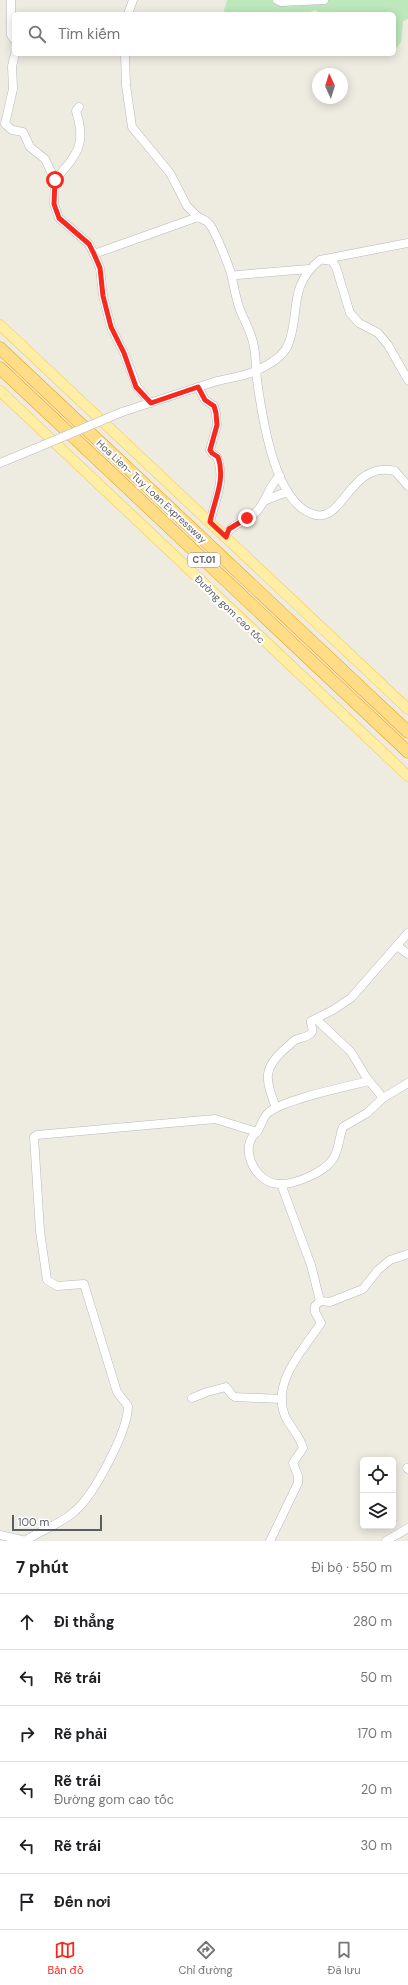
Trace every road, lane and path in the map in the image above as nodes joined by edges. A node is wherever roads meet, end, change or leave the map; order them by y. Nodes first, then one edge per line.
1 (11, 0) edge
2 (133, 0) edge
3 (277, 0) edge
4 (324, 0) edge
5 (129, 12) edge
6 (12, 37) edge
7 (14, 56) edge
8 (125, 56) edge
9 (79, 107) dead end
10 (55, 180) junction
11 (198, 217) junction
12 (408, 243) edge
13 (94, 254) junction
14 (320, 260) junction
15 (309, 269) junction
16 (232, 277) junction
17 (0, 324) edge
18 (0, 348) edge
19 (0, 368) edge
20 (256, 371) junction
21 (408, 380) edge
22 (198, 387) junction
23 (0, 391) edge
24 (151, 403) junction
25 (0, 463) edge
26 (280, 476) junction
27 (408, 486) edge
28 (287, 494) junction
29 (264, 501) junction
30 (210, 522) junction
31 (226, 537) junction
32 (408, 709) edge
33 (408, 732) edge
34 (408, 752) edge
35 (408, 776) edge
36 (408, 933) edge
37 (397, 946) junction
38 (408, 954) edge
39 (317, 1020) junction
40 (369, 1081) junction
41 (408, 1083) edge
42 (383, 1098) junction
43 (276, 1108) junction
44 (257, 1132) junction
45 (281, 1184) junction
46 (408, 1254) edge
47 (320, 1300) junction
48 (192, 1398) dead end
49 (282, 1399) junction
50 (408, 1528) edge
51 (0, 1536) edge
52 (6, 1541) edge
53 (25, 1541) edge
54 (270, 1541) edge
55 (386, 1541) edge

1 - 6 street
2 - 5 street
3 - 4 street
7 - 10 street
8 - 11 street
9 - 10 street
10 - 13 street
11 - 13 street
11 - 16 street
12 - 14 street
13 - 24 street
14 - 15 street
14 - 21 street
15 - 16 street
15 - 20 street
16 - 20 street
17 - 30 main road
18 - 33 highway, Hoa Lien- Tuy Loan Expressway / CT.01
19 - 34 highway, Hoa Lien- Tuy Loan Expressway / CT.01
20 - 22 street
20 - 26 street
22 - 24 street
22 - 30 street
23 - 35 main road, Đường gom cao tốc
24 - 25 street, bridge
26 - 28 street
26 - 29 street
27 - 28 street
28 - 29 street
29 - 31 street
30 - 31 main road
31 - 32 main road
36 - 37 street
37 - 38 street
37 - 39 street
39 - 40 street
39 - 43 street
40 - 42 street
40 - 43 street
41 - 42 street
42 - 45 street
43 - 44 street
44 - 45 street
44 - 53 street
45 - 47 street
46 - 47 street
47 - 49 street
48 - 49 street
49 - 54 street
50 - 55 street
51 - 52 street
51 - 53 street

